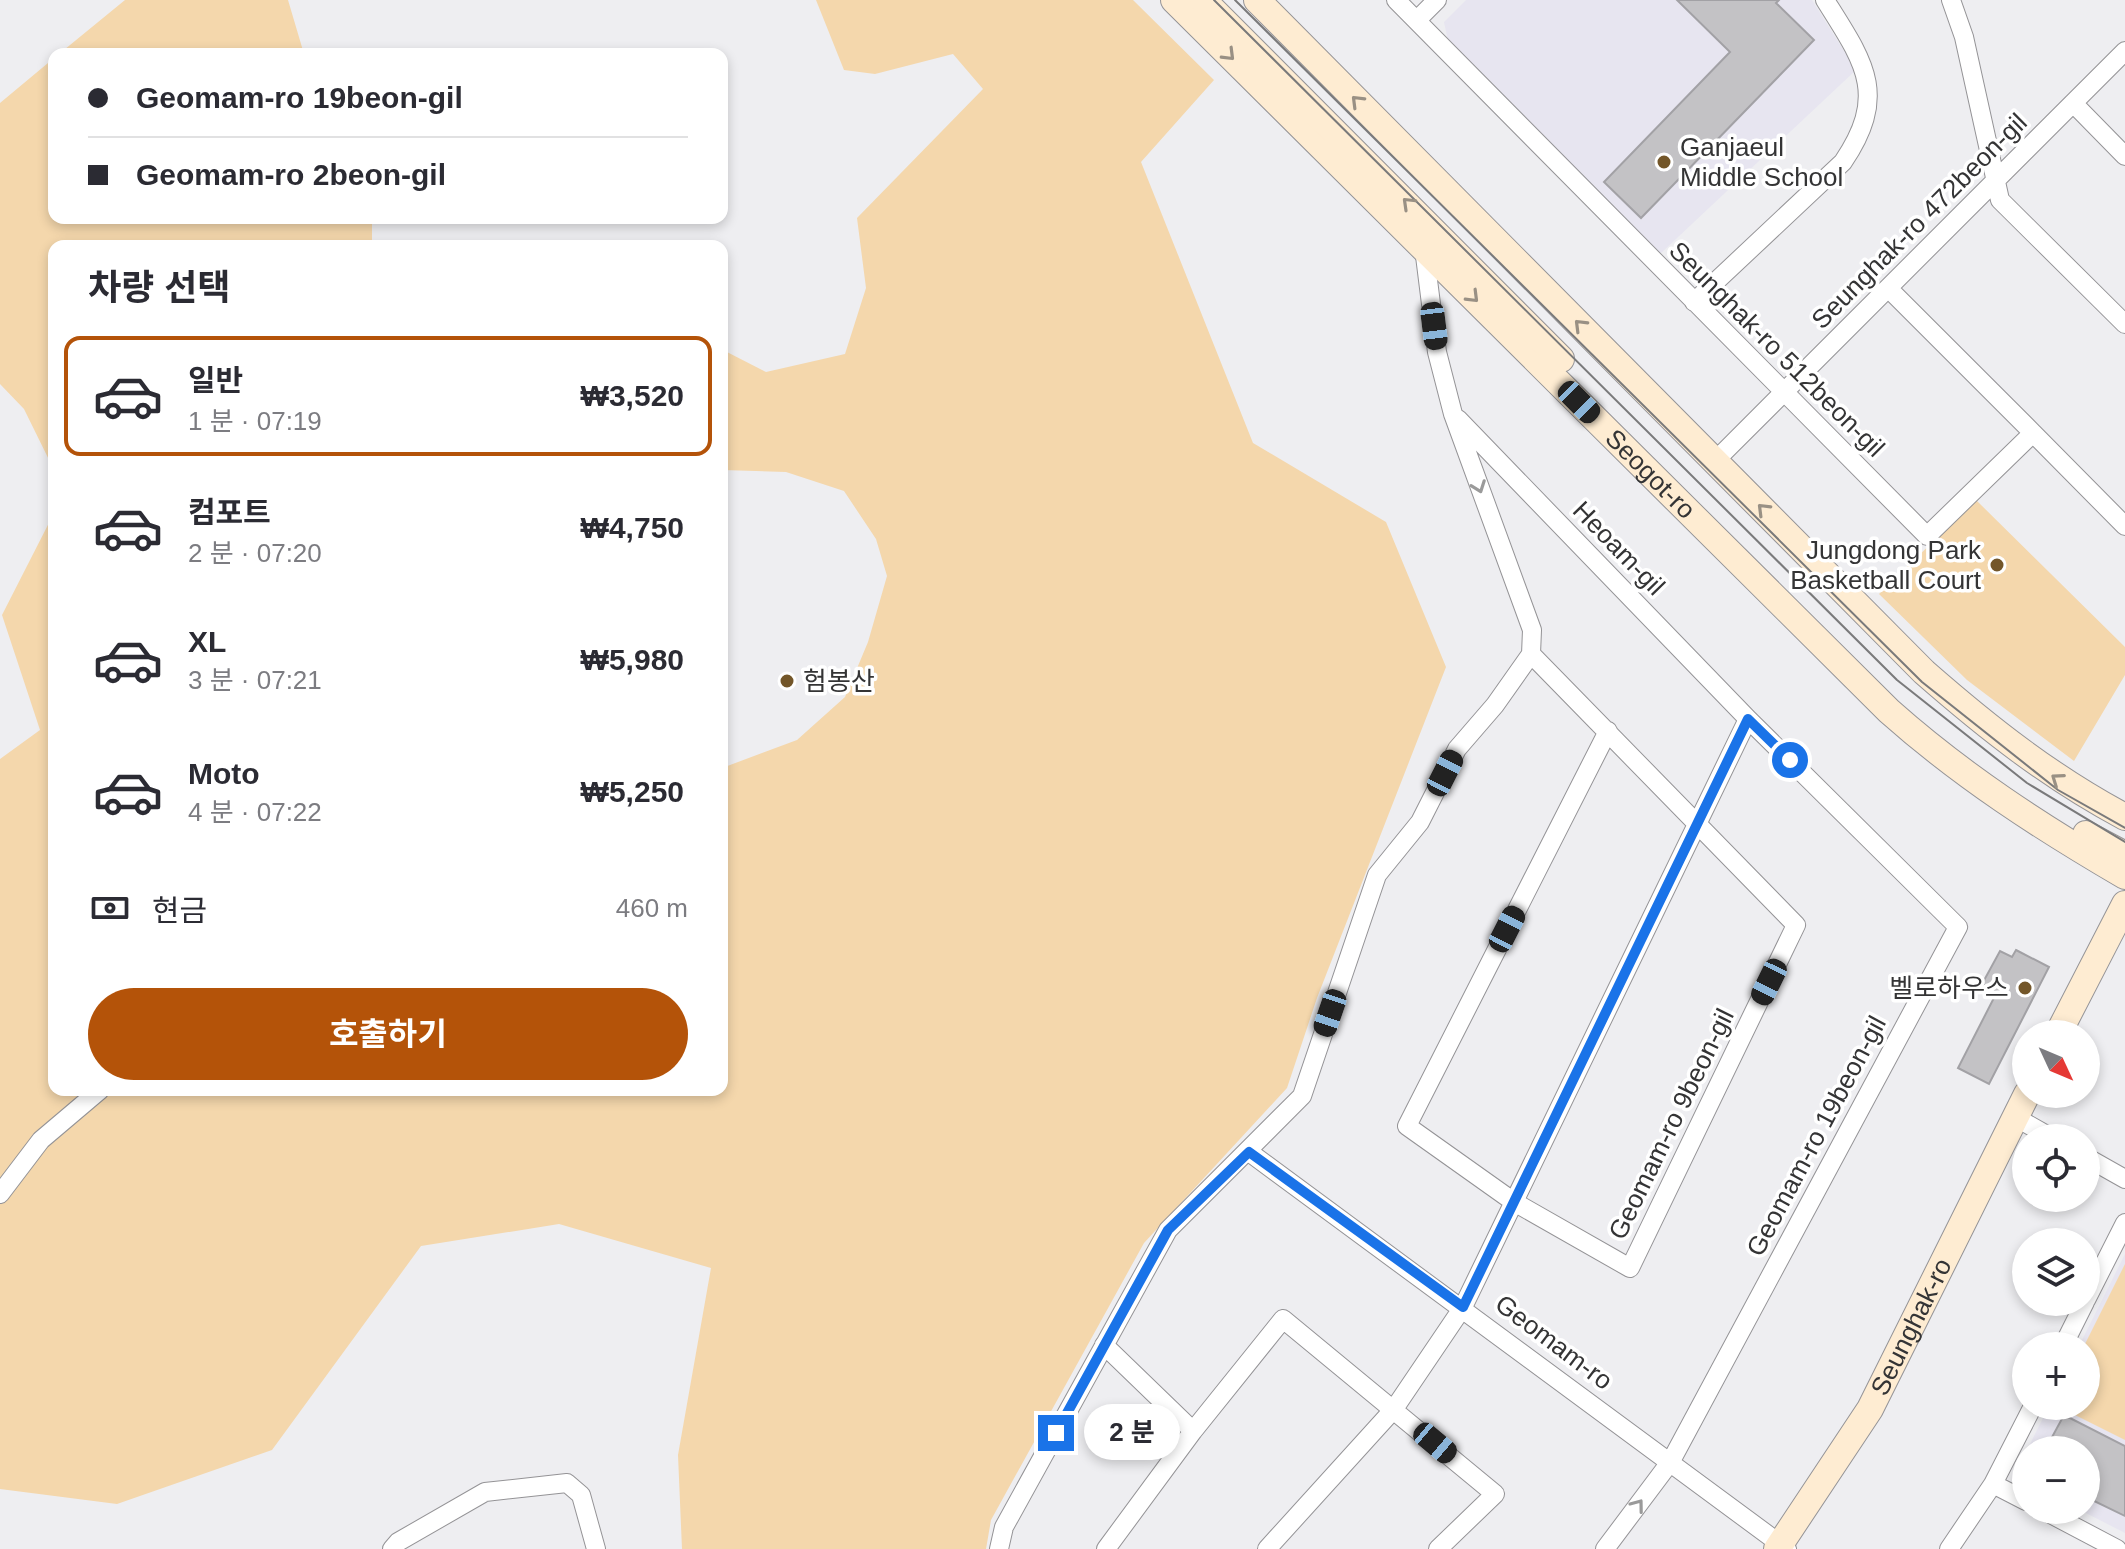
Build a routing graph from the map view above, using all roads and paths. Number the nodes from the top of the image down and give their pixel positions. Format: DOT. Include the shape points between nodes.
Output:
graph roads {
  1 [pos="1174,0"];
  2 [pos="1203,0"];
  3 [pos="1257,0"];
  4 [pos="1396,0"];
  5 [pos="1437,0"];
  6 [pos="1825,0"];
  7 [pos="1951,0"];
  8 [pos="1417,20"];
  9 [pos="2125,51"];
  10 [pos="2073,103"];
  11 [pos="2125,156"];
  12 [pos="1994,183"];
  13 [pos="1424,248"];
  14 [pos="1889,289"];
  15 [pos="1694,302"];
  16 [pos="2125,324"];
  17 [pos="1784,394"];
  18 [pos="1453,414"];
  19 [pos="2033,433"];
  20 [pos="1715,461"];
  21 [pos="2125,526"];
  22 [pos="1531,654"];
  23 [pos="1748,719"];
  24 [pos="1608,731"];
  25 [pos="2125,817"];
  26 [pos="1698,822"];
  27 [pos="2125,855"];
  28 [pos="2125,876"];
  29 [pos="2125,904"];
  30 [pos="2065,1020"];
  31 [pos="93,1096"];
  32 [pos="2020,1108"];
  33 [pos="2023,1108"];
  34 [pos="2038,1124"];
  35 [pos="1249,1152"];
  36 [pos="2100,1165"];
  37 [pos="2125,1179"];
  38 [pos="0,1194"];
  39 [pos="1514,1202"];
  40 [pos="2125,1223"];
  41 [pos="2100,1273"];
  42 [pos="1463,1307"];
  43 [pos="1104,1345"];
  44 [pos="1394,1409"];
  45 [pos="2026,1420"];
  46 [pos="1193,1431"];
  47 [pos="1671,1461"];
  48 [pos="1993,1484"];
  49 [pos="2012,1494"];
  50 [pos="2070,1524"];
  51 [pos="1782,1547"];
  52 [pos="392,1549"];
  53 [pos="596,1549"];
  54 [pos="999,1549"];
  55 [pos="1106,1549"];
  56 [pos="1267,1549"];
  57 [pos="1438,1549"];
  58 [pos="1605,1549"];
  59 [pos="1949,1549"];
  60 [pos="2117,1549"];
  1 -- 13 [label="main road, Seogot-ro, one-way"];
  27 -- 2 [label="main road, Seogot-ro, one-way" via="2022,799 1923,721"];
  20 -- 3 [label="main road, Seogot-ro, one-way"];
  4 -- 8 [label="street, Seunghak-ro 512beon-gil"];
  5 -- 8 [label="street"];
  6 -- 15 [label="street" via="1862,59 1870,84 1869,111 1858,140 1843,162"];
  7 -- 12 [label="street" via="1964,37"];
  8 -- 15 [label="street, Seunghak-ro 512beon-gil"];
  9 -- 10 [label="street, Seunghak-ro 472beon-gil"];
  10 -- 11 [label="street"];
  10 -- 12 [label="street, Seunghak-ro 472beon-gil"];
  12 -- 14 [label="street, Seunghak-ro 472beon-gil"];
  12 -- 16 [label="street" via="2000,200"];
  13 -- 18 [label="street, Heoam-gil" via="1437,352"];
  13 -- 28 [label="main road, Seogot-ro, one-way" via="1942,758 1987,792"];
  14 -- 17 [label="street, Seunghak-ro 472beon-gil"];
  14 -- 19 [label="street"];
  15 -- 17 [label="street, Seunghak-ro 512beon-gil"];
  17 -- 19 [label="street, Seunghak-ro 512beon-gil" via="1927,536"];
  17 -- 20 [label="street, Seunghak-ro 472beon-gil"];
  18 -- 22 [label="street, Heoam-gil, one-way" via="1532,630"];
  18 -- 23 [label="street, Heoam-gil"];
  19 -- 21 [label="street"];
  25 -- 20 [label="main road, Seogot-ro, one-way" via="2070,788 2005,742 1924,672"];
  22 -- 24 [label="street"];
  22 -- 35 [label="street" via="1457,749 1420,822 1377,875 1302,1096"];
  23 -- 26 [label="street"];
  23 -- 47 [label="street, Geomam-ro 19beon-gil" via="1958,927"];
  24 -- 26 [label="street"];
  24 -- 39 [label="street, Geomam-ro 9beon-gil" via="1407,1126"];
  26 -- 39 [label="street"];
  26 -- 39 [label="street, Geomam-ro 9beon-gil" via="1796,925 1630,1268"];
  29 -- 30 [label="main road"];
  31 -- 38 [label="street" via="41,1140"];
  32 -- 51 [label="main road, Seunghak-ro" via="1870,1409"];
  33 -- 34 [label="street"];
  35 -- 42 [label="street, Geomam-ro"];
  35 -- 43 [label="street" via="1168,1230"];
  36 -- 37 [label="street"];
  39 -- 42 [label="street"];
  40 -- 41 [label="street"];
  42 -- 44 [label="street"];
  42 -- 47 [label="street, Geomam-ro"];
  43 -- 46 [label="street"];
  43 -- 54 [label="street" via="1004,1527"];
  44 -- 46 [label="street" via="1283,1319"];
  44 -- 56 [label="street"];
  44 -- 57 [label="street" via="1495,1494"];
  45 -- 48 [label="street"];
  46 -- 55 [label="street"];
  47 -- 51 [label="street, Geomam-ro"];
  58 -- 47 [label="street, one-way"];
  48 -- 49 [label="street"];
  48 -- 59 [label="street"];
  50 -- 60 [label="street"];
  52 -- 53 [label="street" via="485,1492 567,1483 581,1495"];
}
